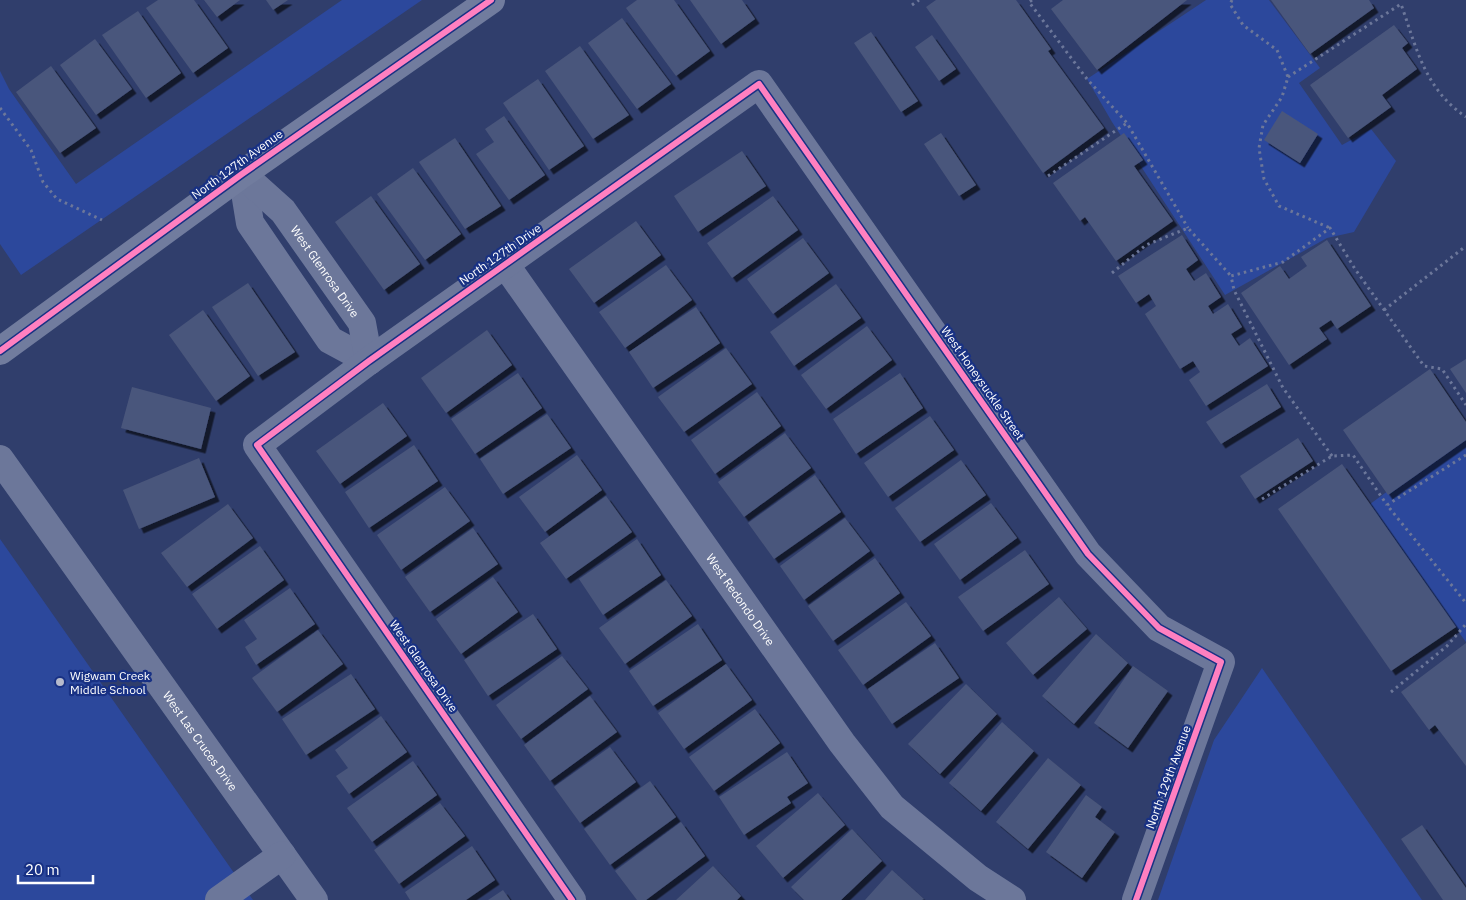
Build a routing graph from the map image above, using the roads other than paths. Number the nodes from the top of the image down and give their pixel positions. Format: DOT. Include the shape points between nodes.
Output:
graph roads {
  1 [pos="491,0"];
  2 [pos="759,84"];
  3 [pos="242,174"];
  4 [pos="505,264"];
  5 [pos="0,351"];
  6 [pos="369,361"];
  7 [pos="257,445"];
  8 [pos="0,460"];
  9 [pos="1221,662"];
  10 [pos="282,855"];
  11 [pos="219,900"];
  12 [pos="314,900"];
  13 [pos="572,900"];
  14 [pos="1012,900"];
  15 [pos="1136,900"];
  1 -- 3 [label="street, North 127th Avenue"];
  2 -- 4 [label="street, North 127th Drive"];
  2 -- 9 [label="street, West Honeysuckle Street" via="1088,554 1159,628"];
  3 -- 5 [label="street, North 127th Avenue"];
  3 -- 6 [label="street, West Glenrosa Drive" via="283,211 362,323"];
  3 -- 6 [label="street" via="250,223 255,231 330,340"];
  4 -- 6 [label="street, North 127th Drive"];
  4 -- 14 [label="street, West Redondo Drive" via="842,743 892,807 978,878"];
  6 -- 7 [label="street, North 127th Drive"];
  7 -- 13 [label="street, West Glenrosa Drive"];
  8 -- 10 [label="street, West Las Cruces Drive"];
  9 -- 15 [label="street, North 129th Avenue"];
  10 -- 11 [label="street"];
  10 -- 12 [label="street, West Las Cruces Drive"];
}
